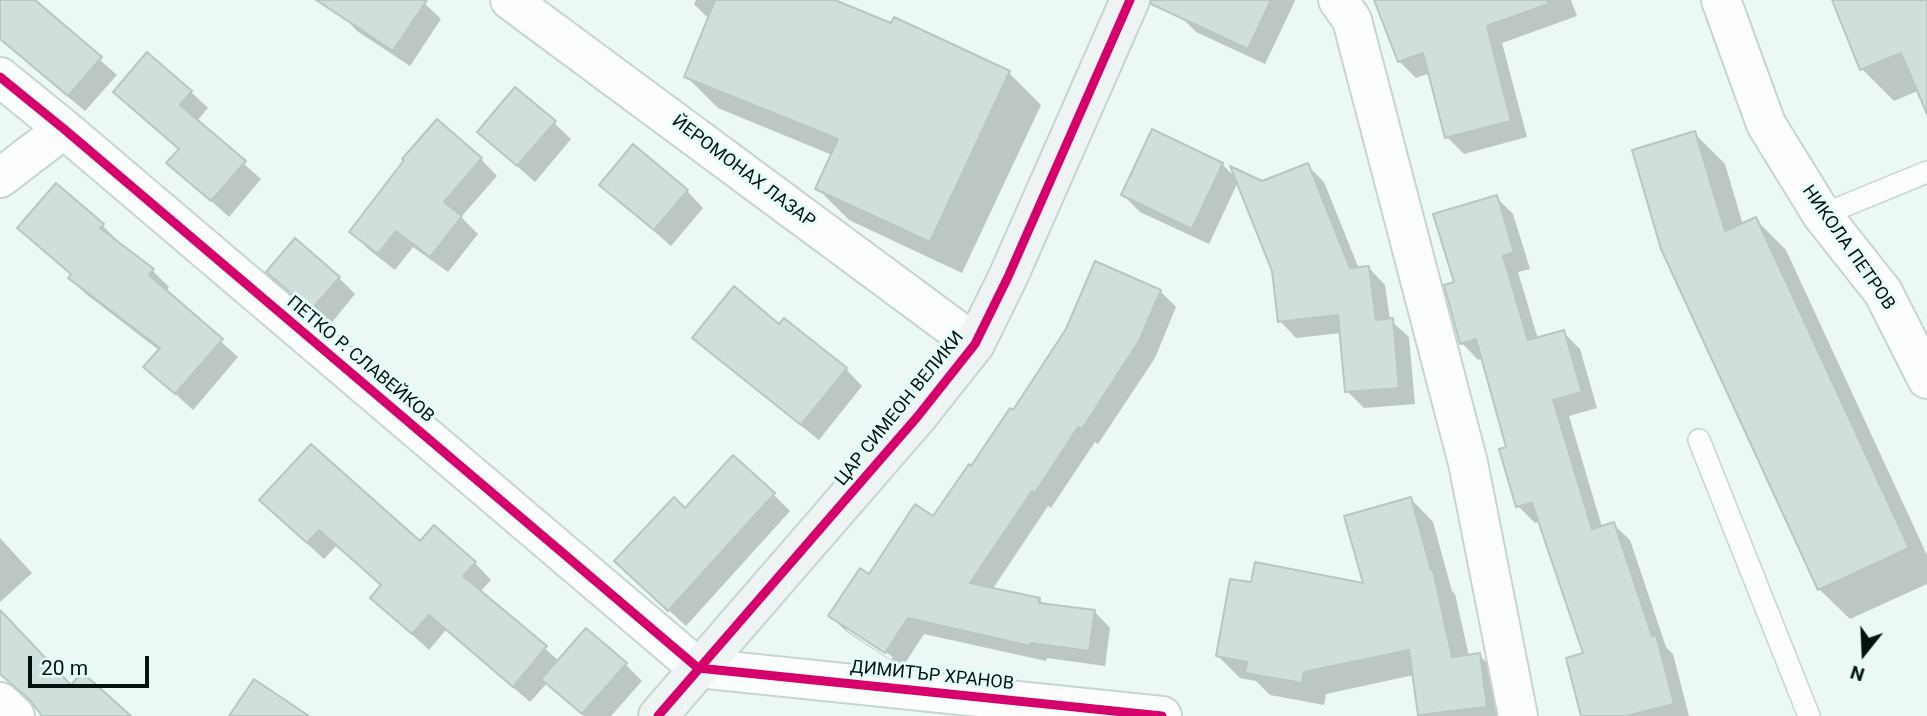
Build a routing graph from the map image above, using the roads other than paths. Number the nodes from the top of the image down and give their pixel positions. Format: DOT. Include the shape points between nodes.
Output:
graph roads {
  1 [pos="510,0"];
  2 [pos="1130,0"];
  3 [pos="1338,0"];
  4 [pos="1721,0"];
  5 [pos="0,77"];
  6 [pos="64,129"];
  7 [pos="1927,172"];
  8 [pos="0,178"];
  9 [pos="1822,215"];
  10 [pos="975,344"];
  11 [pos="1927,379"];
  12 [pos="1699,440"];
  13 [pos="698,668"];
  14 [pos="0,702"];
  15 [pos="1113,714"];
  16 [pos="15,716"];
  17 [pos="658,716"];
  18 [pos="1162,716"];
  19 [pos="1518,716"];
  20 [pos="1808,716"];
  1 -- 10 [label="street, ЙЕРОМОНАХ ЛАЗАР"];
  2 -- 10 [label="main road, ЦАР СИМЕОН ВЕЛИКИ"];
  3 -- 19 [label="street" via="1352,20 1468,463"];
  4 -- 9 [label="street, НИКОЛА ПЕТРОВ" via="1766,124"];
  5 -- 6 [label="street, ПЕТКО Р. СЛАВЕЙКОВ"];
  6 -- 8 [label="street"];
  6 -- 13 [label="street, ПЕТКО Р. СЛАВЕЙКОВ"];
  7 -- 9 [label="lane"];
  9 -- 11 [label="street, НИКОЛА ПЕТРОВ" via="1883,292"];
  10 -- 13 [label="main road, ЦАР СИМЕОН ВЕЛИКИ"];
  12 -- 20 [label="lane"];
  13 -- 15 [label="street, ДИМИТЪР ХРАНОВ"];
  13 -- 17 [label="main road, ЦАР СИМЕОН ВЕЛИКИ"];
  14 -- 16 [label="street"];
  15 -- 18 [label="street, ДИМИТЪР ХРАНОВ"];
}
